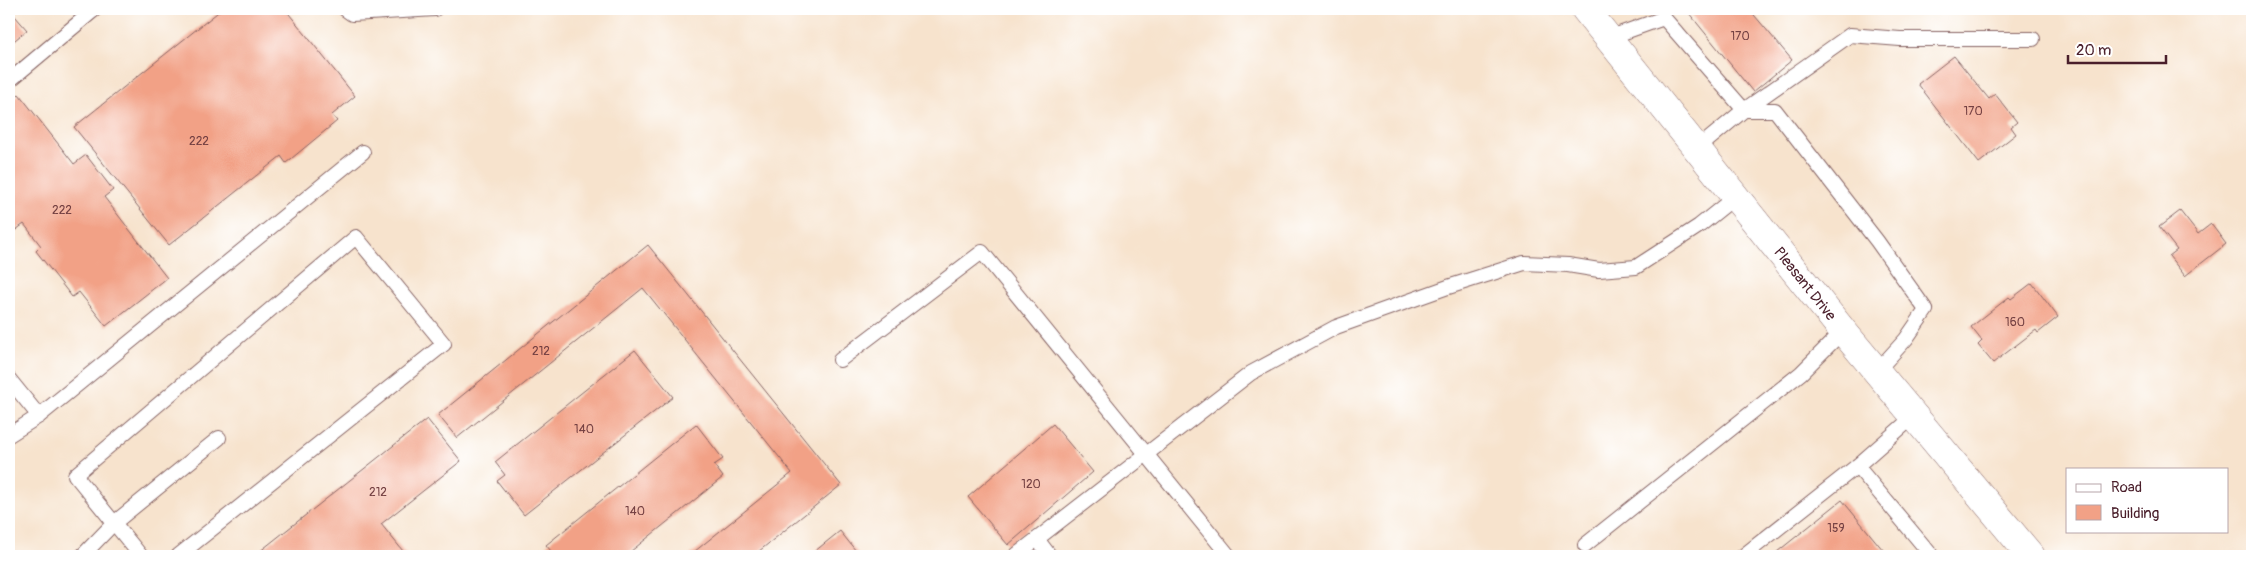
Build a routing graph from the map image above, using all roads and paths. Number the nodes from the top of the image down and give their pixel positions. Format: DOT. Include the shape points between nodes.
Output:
graph roads {
  1 [pos="95,9"];
  2 [pos="345,9"];
  3 [pos="435,9"];
  4 [pos="1585,9"];
  5 [pos="78,14"];
  6 [pos="1608,38"];
  7 [pos="2033,39"];
  8 [pos="9,81"];
  9 [pos="1744,110"];
  10 [pos="1697,150"];
  11 [pos="363,152"];
  12 [pos="1735,197"];
  13 [pos="1843,330"];
  14 [pos="840,360"];
  15 [pos="1877,371"];
  16 [pos="9,379"];
  17 [pos="39,416"];
  18 [pos="1914,416"];
  19 [pos="9,435"];
  20 [pos="219,438"];
  21 [pos="1147,454"];
  22 [pos="1857,466"];
  23 [pos="114,523"];
  24 [pos="1037,539"];
  25 [pos="1585,545"];
  26 [pos="82,556"];
  27 [pos="141,556"];
  28 [pos="178,556"];
  29 [pos="1015,556"];
  30 [pos="1050,556"];
  31 [pos="1230,556"];
  32 [pos="1743,556"];
  33 [pos="1932,556"];
  34 [pos="2031,556"];
  1 -- 5 [label="lane"];
  2 -- 3 [label="lane" via="352,14"];
  4 -- 6 [label="street, Pleasant Drive"];
  5 -- 8 [label="lane"];
  6 -- 9 [label="lane" via="1664,18"];
  6 -- 10 [label="street, Pleasant Drive"];
  7 -- 9 [label="lane" via="1900,40 1850,35"];
  9 -- 10 [label="lane"];
  9 -- 15 [label="lane" via="1775,110 1926,310 1906,339"];
  10 -- 12 [label="street, Pleasant Drive"];
  11 -- 17 [label="lane"];
  12 -- 13 [label="street, Pleasant Drive"];
  12 -- 21 [label="lane" via="1699,226 1636,267 1599,270 1524,263 1336,327 1251,373"];
  13 -- 15 [label="street, Pleasant Drive"];
  13 -- 25 [label="lane" via="1801,373"];
  14 -- 21 [label="lane" via="982,252"];
  15 -- 18 [label="street, Pleasant Drive"];
  16 -- 17 [label="lane"];
  17 -- 19 [label="lane"];
  18 -- 22 [label="lane"];
  18 -- 34 [label="street, Pleasant Drive"];
  20 -- 23 [label="lane"];
  21 -- 24 [label="lane"];
  21 -- 31 [label="lane"];
  22 -- 32 [label="lane"];
  22 -- 33 [label="lane"];
  23 -- 26 [label="lane"];
  23 -- 27 [label="lane"];
  23 -- 28 [label="lane" via="75,475 356,237 444,344"];
  24 -- 29 [label="lane"];
  24 -- 30 [label="lane"];
}
